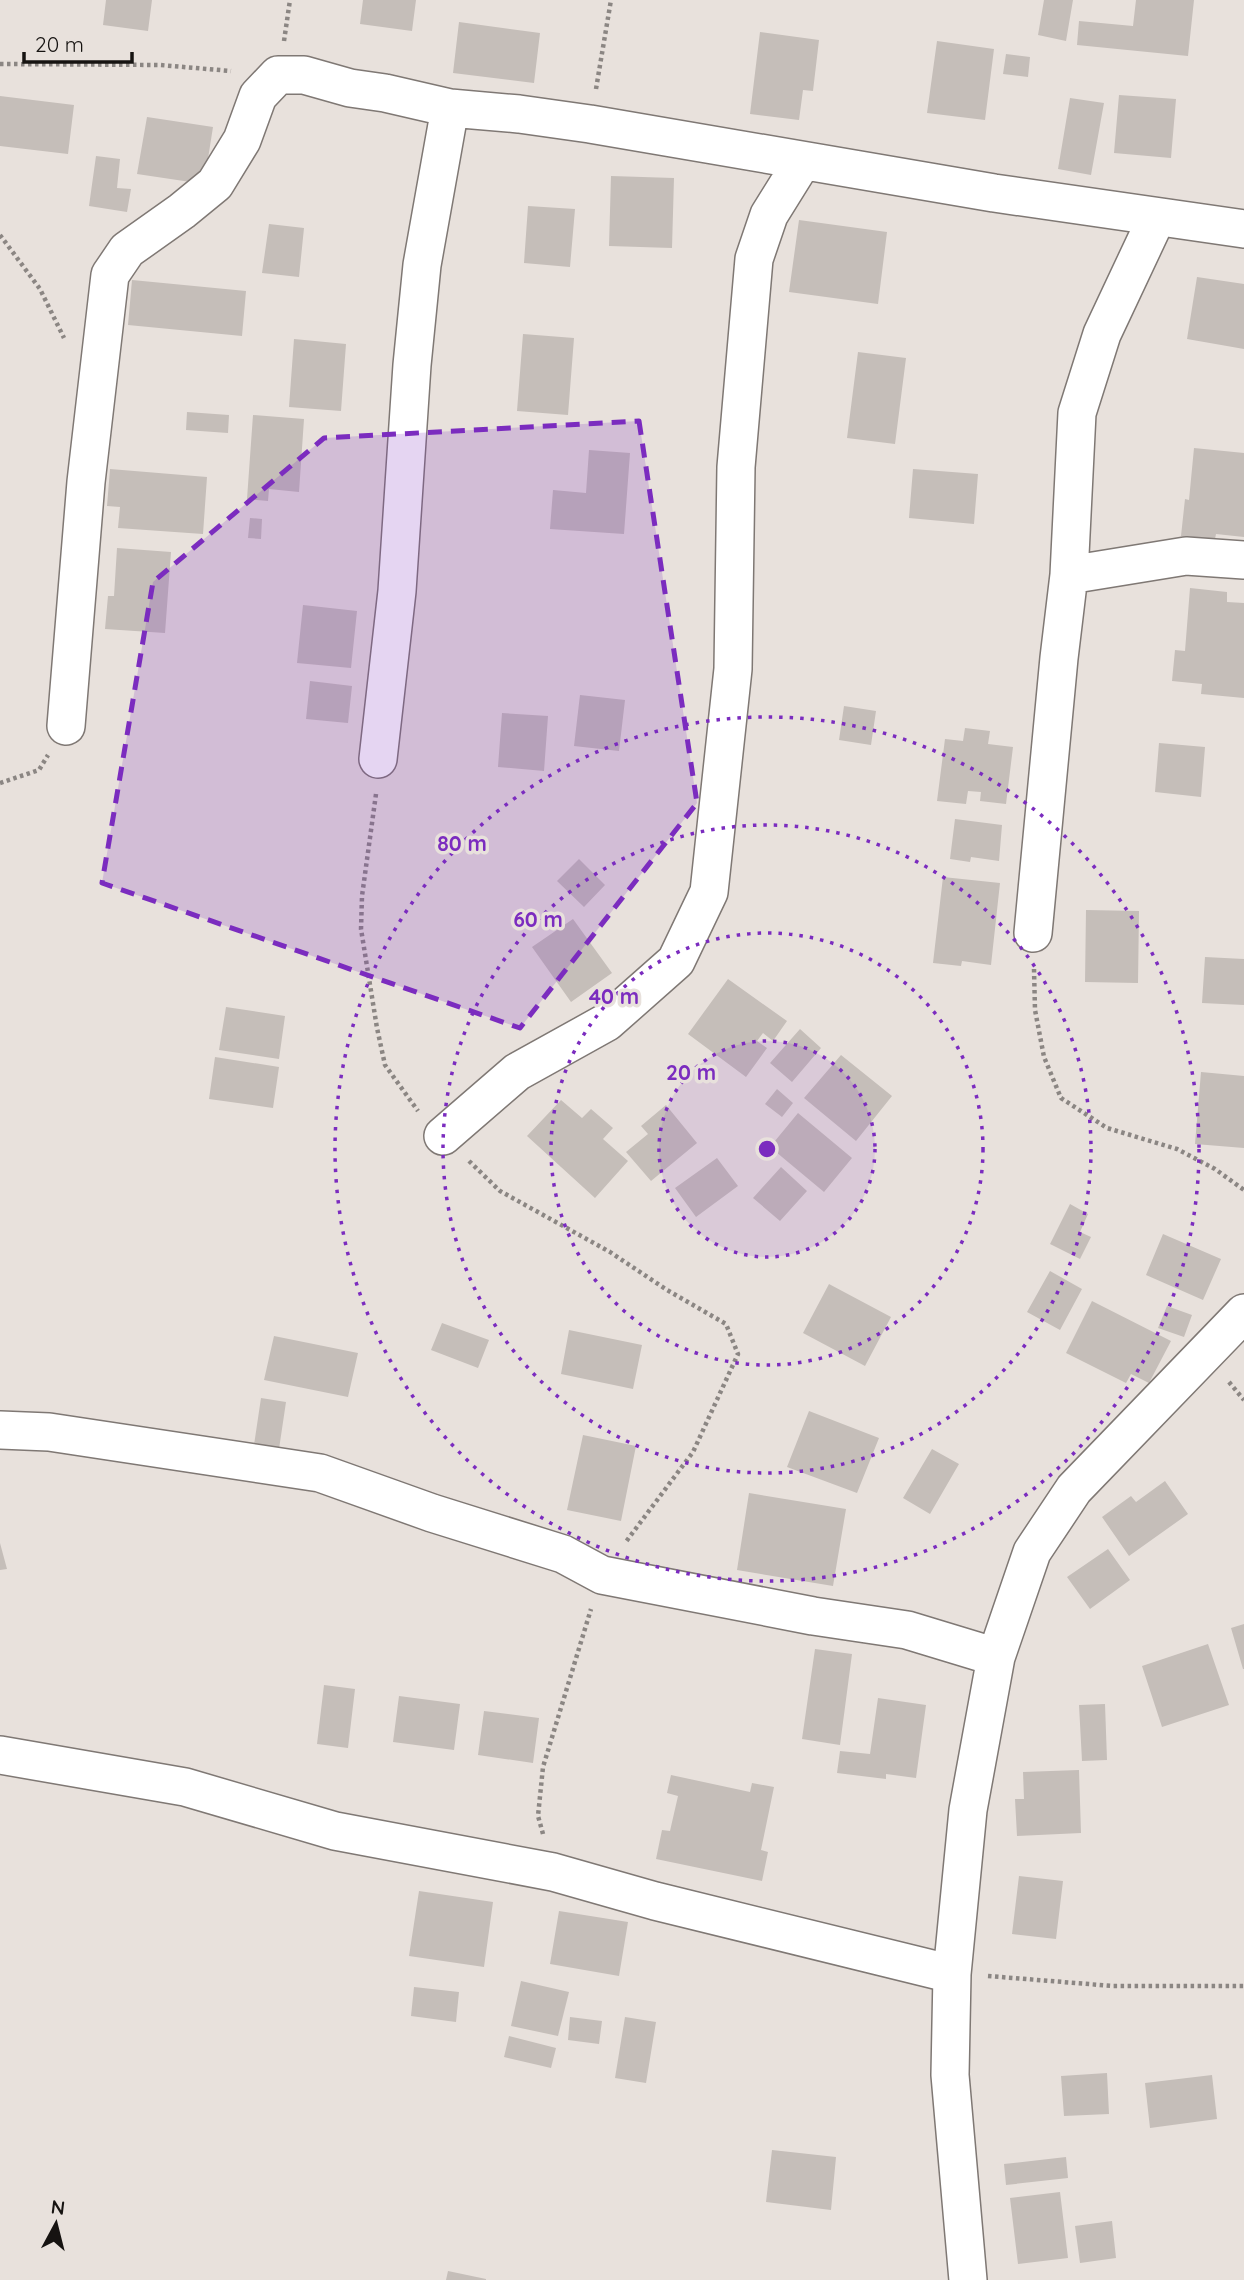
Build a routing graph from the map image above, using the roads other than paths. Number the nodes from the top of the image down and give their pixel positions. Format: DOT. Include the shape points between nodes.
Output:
graph roads {
  1 [pos="450,108"];
  2 [pos="802,162"];
  3 [pos="1157,216"];
  4 [pos="1244,229"];
  5 [pos="1244,560"];
  6 [pos="1069,575"];
  7 [pos="66,726"];
  8 [pos="378,759"];
  9 [pos="1033,933"];
  10 [pos="443,1136"];
  11 [pos="1244,1313"];
  12 [pos="0,1430"];
  13 [pos="996,1657"];
  14 [pos="0,1755"];
  15 [pos="952,1974"];
  16 [pos="968,2280"];
  1 -- 2 [label="street" via="590,124"];
  1 -- 7 [label="street" via="304,75 278,75 258,96 242,140 215,184 127,250 110,275"];
  1 -- 8 [label="street" via="421,278 397,591"];
  2 -- 3 [label="street"];
  2 -- 10 [label="street" via="769,215 754,258 736,467 733,669 709,892 676,961 607,1022 517,1072"];
  3 -- 4 [label="street"];
  3 -- 6 [label="street" via="1102,334 1077,412"];
  5 -- 6 [label="street" via="1186,556"];
  6 -- 9 [label="street"];
  11 -- 13 [label="street" via="1074,1489 1032,1552"];
  12 -- 13 [label="street" via="49,1432 320,1473 563,1553 602,1574 906,1630"];
  13 -- 15 [label="street" via="968,1810"];
  14 -- 15 [label="street" via="185,1787 335,1831 553,1872"];
  15 -- 16 [label="street" via="950,2075"];
}
